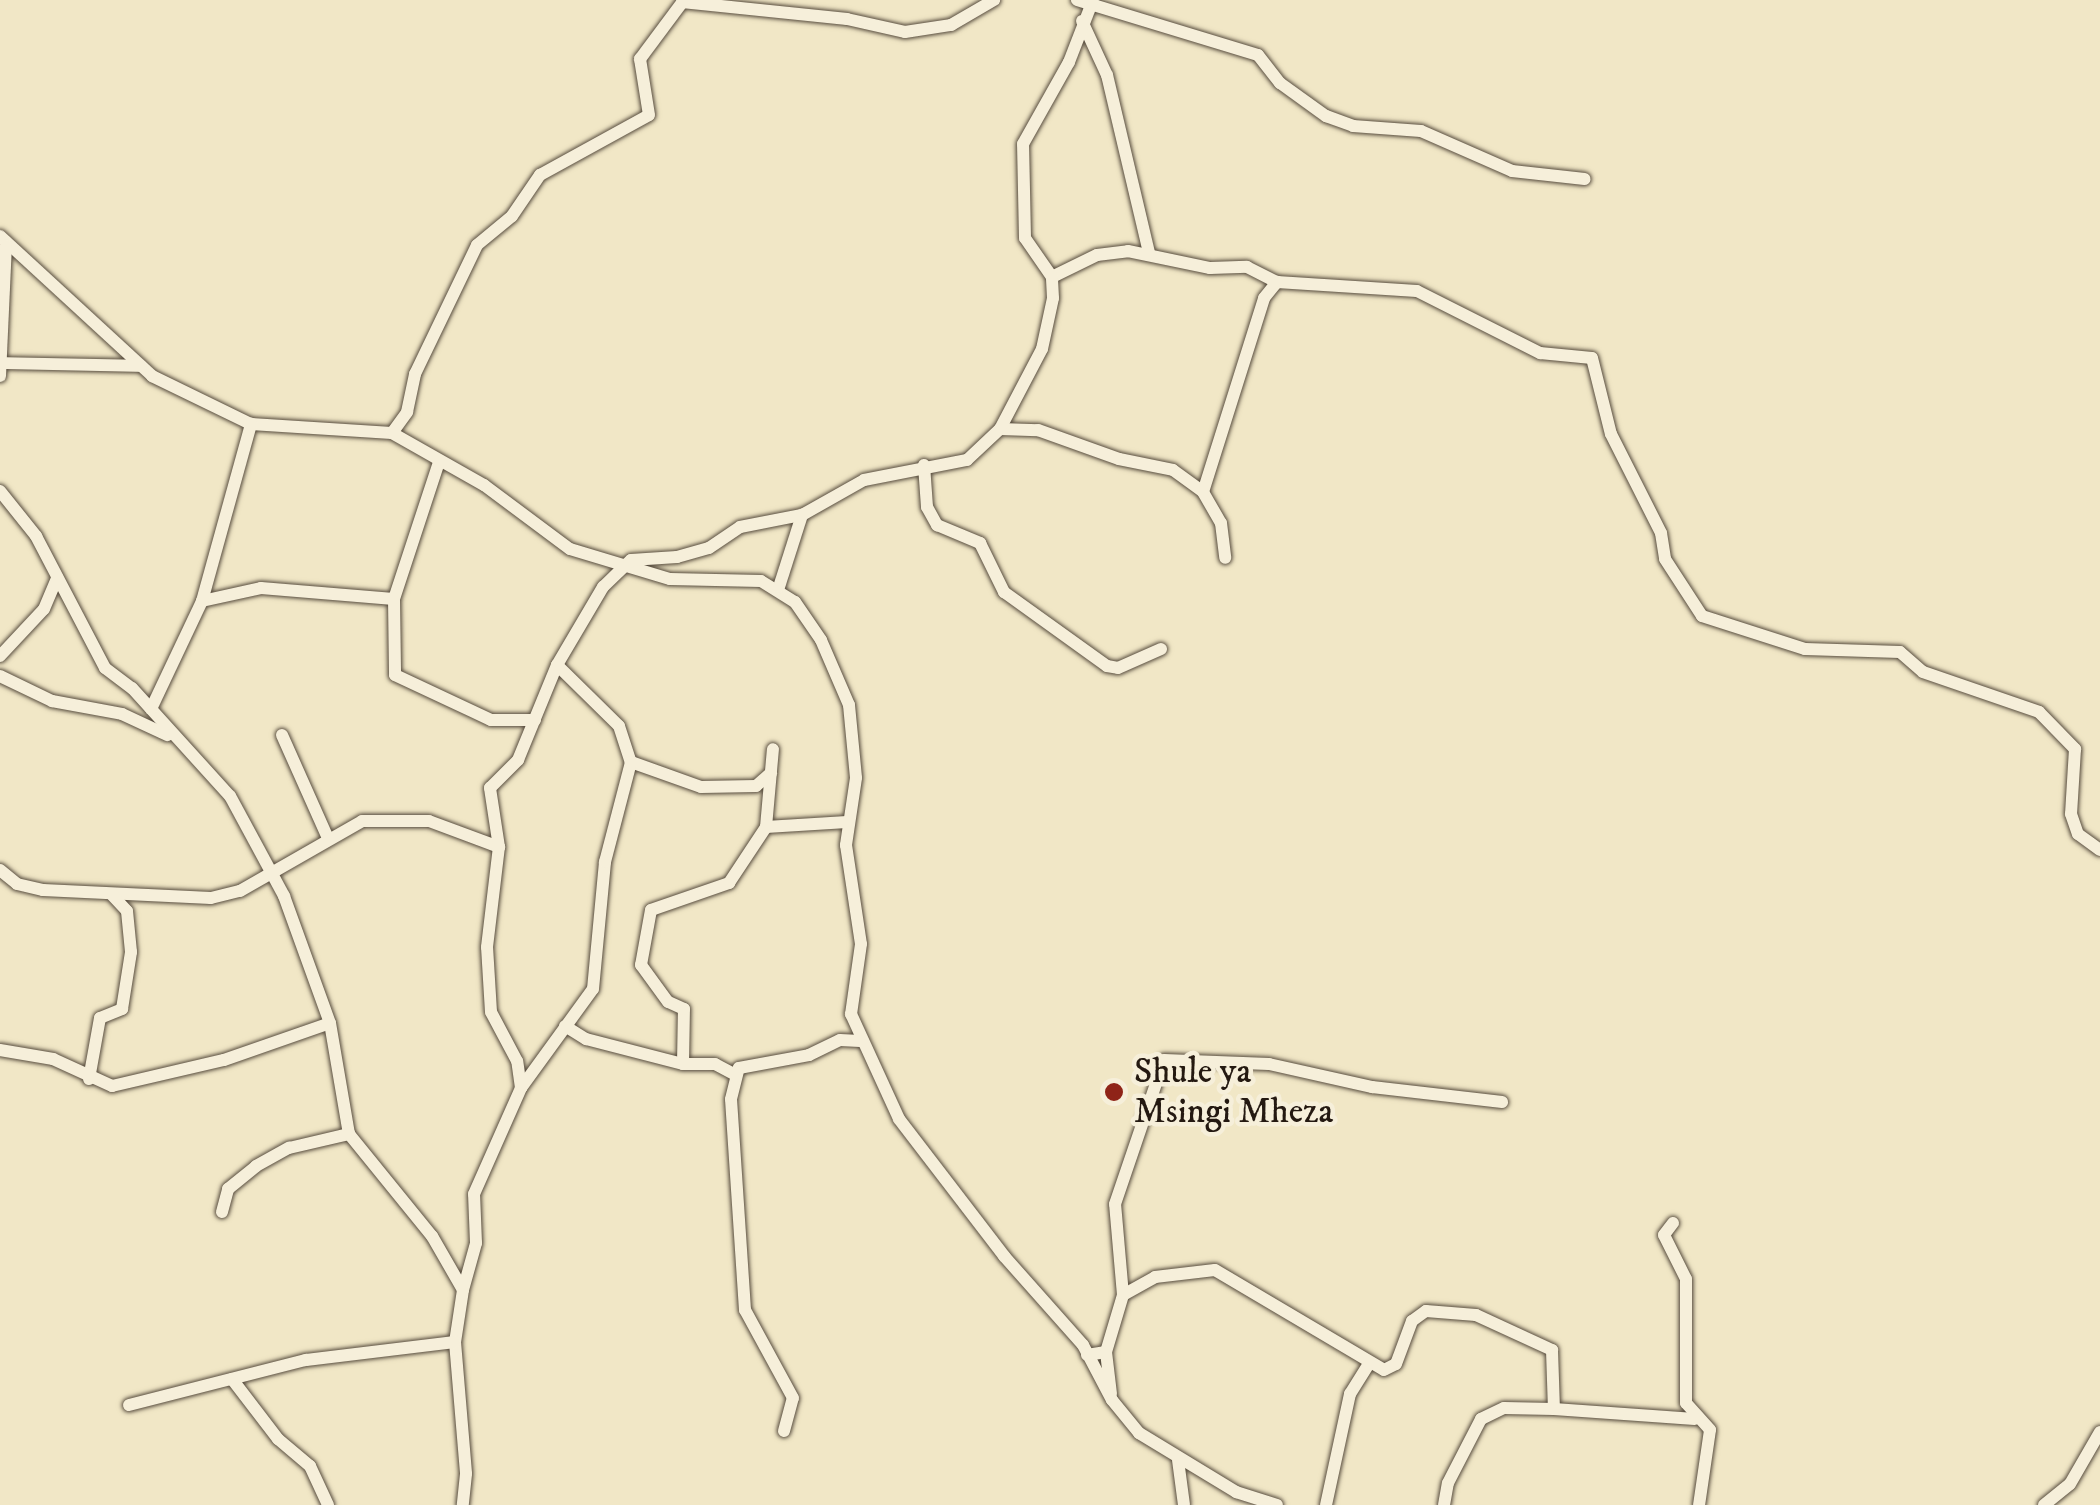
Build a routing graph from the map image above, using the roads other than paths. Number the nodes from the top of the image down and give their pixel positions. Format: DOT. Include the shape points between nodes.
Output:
graph roads {
  1 [pos="994,0"];
  2 [pos="1077,0"];
  3 [pos="683,1"];
  4 [pos="1092,2"];
  5 [pos="1082,21"];
  6 [pos="1585,179"];
  7 [pos="3,240"];
  8 [pos="1149,254"];
  9 [pos="1052,277"];
  10 [pos="1277,282"];
  11 [pos="141,366"];
  12 [pos="1,367"];
  13 [pos="251,424"];
  14 [pos="1000,429"];
  15 [pos="392,433"];
  16 [pos="439,462"];
  17 [pos="924,465"];
  18 [pos="0,491"];
  19 [pos="1203,492"];
  20 [pos="802,515"];
  21 [pos="1225,558"];
  22 [pos="623,566"];
  23 [pos="57,578"];
  24 [pos="780,587"];
  25 [pos="394,599"];
  26 [pos="202,601"];
  27 [pos="1161,649"];
  28 [pos="0,656"];
  29 [pos="558,666"];
  30 [pos="0,676"];
  31 [pos="151,709"];
  32 [pos="535,720"];
  33 [pos="282,735"];
  34 [pos="174,738"];
  35 [pos="773,749"];
  36 [pos="631,762"];
  37 [pos="771,773"];
  38 [pos="847,822"];
  39 [pos="766,827"];
  40 [pos="327,836"];
  41 [pos="499,847"];
  42 [pos="2100,850"];
  43 [pos="0,870"];
  44 [pos="272,874"];
  45 [pos="18,884"];
  46 [pos="0,892"];
  47 [pos="109,894"];
  48 [pos="330,1024"];
  49 [pos="565,1026"];
  50 [pos="860,1040"];
  51 [pos="0,1050"];
  52 [pos="517,1061"];
  53 [pos="683,1064"];
  54 [pos="533,1071"];
  55 [pos="736,1075"];
  56 [pos="89,1079"];
  57 [pos="521,1088"];
  58 [pos="1502,1102"];
  59 [pos="349,1134"];
  60 [pos="222,1212"];
  61 [pos="1673,1223"];
  62 [pos="463,1290"];
  63 [pos="1123,1296"];
  64 [pos="456,1342"];
  65 [pos="1106,1352"];
  66 [pos="1087,1355"];
  67 [pos="1369,1363"];
  68 [pos="232,1379"];
  69 [pos="1112,1400"];
  70 [pos="129,1405"];
  71 [pos="1554,1410"];
  72 [pos="1695,1418"];
  73 [pos="784,1431"];
  74 [pos="2100,1432"];
  75 [pos="1178,1460"];
  76 [pos="2100,1466"];
  77 [pos="2082,1468"];
  78 [pos="328,1505"];
  79 [pos="462,1505"];
  80 [pos="1184,1505"];
  81 [pos="1277,1505"];
  82 [pos="1326,1505"];
  83 [pos="1444,1505"];
  84 [pos="1699,1505"];
  85 [pos="2044,1505"];
  1 -- 3 [label="street" via="951,26 905,32 813,14"];
  2 -- 4 [label="street"];
  3 -- 15 [label="street" via="640,58 648,115 540,176 512,216 478,245"];
  4 -- 5 [label="street"];
  4 -- 6 [label="street" via="1258,55 1280,83 1326,116 1353,126 1421,131 1512,172"];
  5 -- 8 [label="street" via="1106,75"];
  5 -- 9 [label="street" via="1020,158 1026,238"];
  7 -- 11 [label="street"];
  7 -- 12 [label="street"];
  8 -- 9 [label="street" via="1097,254"];
  8 -- 10 [label="street" via="1210,268 1247,268"];
  9 -- 14 [label="street" via="1042,350"];
  10 -- 19 [label="street" via="1264,298"];
  10 -- 42 [label="street" via="1417,290 1540,353 1592,358 1611,434 1662,533 1665,559 1702,616 1804,648 1900,652 1924,672 2038,712 2075,748 2071,814 2078,834"];
  11 -- 12 [label="street"];
  11 -- 13 [label="street"];
  13 -- 15 [label="street"];
  13 -- 26 [label="street"];
  14 -- 17 [label="street" via="967,460"];
  14 -- 19 [label="street" via="1038,430 1103,455 1174,470"];
  15 -- 16 [label="street"];
  16 -- 22 [label="street" via="570,549"];
  16 -- 25 [label="street"];
  17 -- 20 [label="street" via="864,480"];
  17 -- 27 [label="street" via="927,507 937,525 980,544 1004,592 1107,666 1118,668"];
  18 -- 23 [label="street" via="36,536"];
  19 -- 21 [label="street" via="1221,524"];
  20 -- 22 [label="street" via="740,526 709,548 677,557 641,555"];
  20 -- 24 [label="street"];
  22 -- 24 [label="street" via="670,579 746,578"];
  22 -- 29 [label="street"];
  23 -- 28 [label="street" via="44,609"];
  23 -- 31 [label="street" via="105,668"];
  24 -- 38 [label="street" via="821,640 848,706 856,778"];
  25 -- 26 [label="street" via="262,588"];
  25 -- 32 [label="street" via="394,675 491,720"];
  26 -- 31 [label="street"];
  29 -- 32 [label="street"];
  29 -- 36 [label="street" via="619,726"];
  30 -- 34 [label="street" via="52,701 122,714"];
  31 -- 34 [label="street"];
  32 -- 41 [label="street" via="518,760 488,794"];
  33 -- 40 [label="street"];
  34 -- 44 [label="street" via="230,796"];
  35 -- 37 [label="street"];
  36 -- 37 [label="street" via="701,788 756,786"];
  36 -- 49 [label="street" via="605,862 593,989"];
  37 -- 39 [label="street"];
  38 -- 39 [label="street"];
  38 -- 50 [label="street" via="861,944 852,1014"];
  39 -- 53 [label="street" via="729,882 654,908 647,920 641,966 668,1002 684,1010"];
  40 -- 41 [label="street" via="362,821 429,822"];
  40 -- 44 [label="street"];
  41 -- 52 [label="street" via="487,948 491,1012"];
  43 -- 45 [label="street"];
  44 -- 47 [label="street" via="211,898"];
  44 -- 48 [label="street"];
  45 -- 46 [label="street"];
  45 -- 47 [label="street"];
  47 -- 56 [label="street" via="126,911 131,952 122,1009 100,1018"];
  48 -- 56 [label="street" via="140,1082 104,1085"];
  48 -- 59 [label="street"];
  49 -- 53 [label="street" via="586,1039"];
  49 -- 54 [label="street"];
  50 -- 55 [label="street" via="746,1065"];
  50 -- 66 [label="street" via="899,1120"];
  51 -- 56 [label="street" via="53,1059"];
  52 -- 54 [label="street"];
  52 -- 57 [label="street"];
  53 -- 55 [label="street" via="714,1064"];
  54 -- 57 [label="street"];
  55 -- 73 [label="street" via="730,1131 740,1178 745,1310 794,1398"];
  57 -- 62 [label="street" via="474,1194 476,1242"];
  58 -- 63 [label="street" via="1372,1087 1269,1064 1164,1060 1114,1204"];
  59 -- 60 [label="street" via="289,1148 256,1166 228,1189"];
  59 -- 62 [label="street" via="432,1236"];
  61 -- 72 [label="street" via="1664,1234 1686,1279 1686,1404"];
  62 -- 64 [label="street"];
  63 -- 65 [label="street"];
  63 -- 67 [label="street" via="1155,1278 1215,1270"];
  64 -- 68 [label="street" via="306,1360"];
  64 -- 79 [label="street" via="466,1474"];
  65 -- 66 [label="street"];
  65 -- 69 [label="street"];
  66 -- 69 [label="street"];
  67 -- 71 [label="street" via="1391,1370 1412,1321 1426,1311 1476,1315 1552,1350"];
  67 -- 82 [label="street" via="1350,1394"];
  68 -- 70 [label="street"];
  68 -- 78 [label="street" via="278,1438 310,1466"];
  69 -- 75 [label="street" via="1139,1432"];
  71 -- 72 [label="street"];
  71 -- 83 [label="street" via="1504,1408 1481,1419"];
  72 -- 84 [label="street" via="1710,1430"];
  74 -- 77 [label="street"];
  75 -- 80 [label="street"];
  75 -- 81 [label="street" via="1236,1492"];
  76 -- 77 [label="street"];
  77 -- 85 [label="street"];
}
